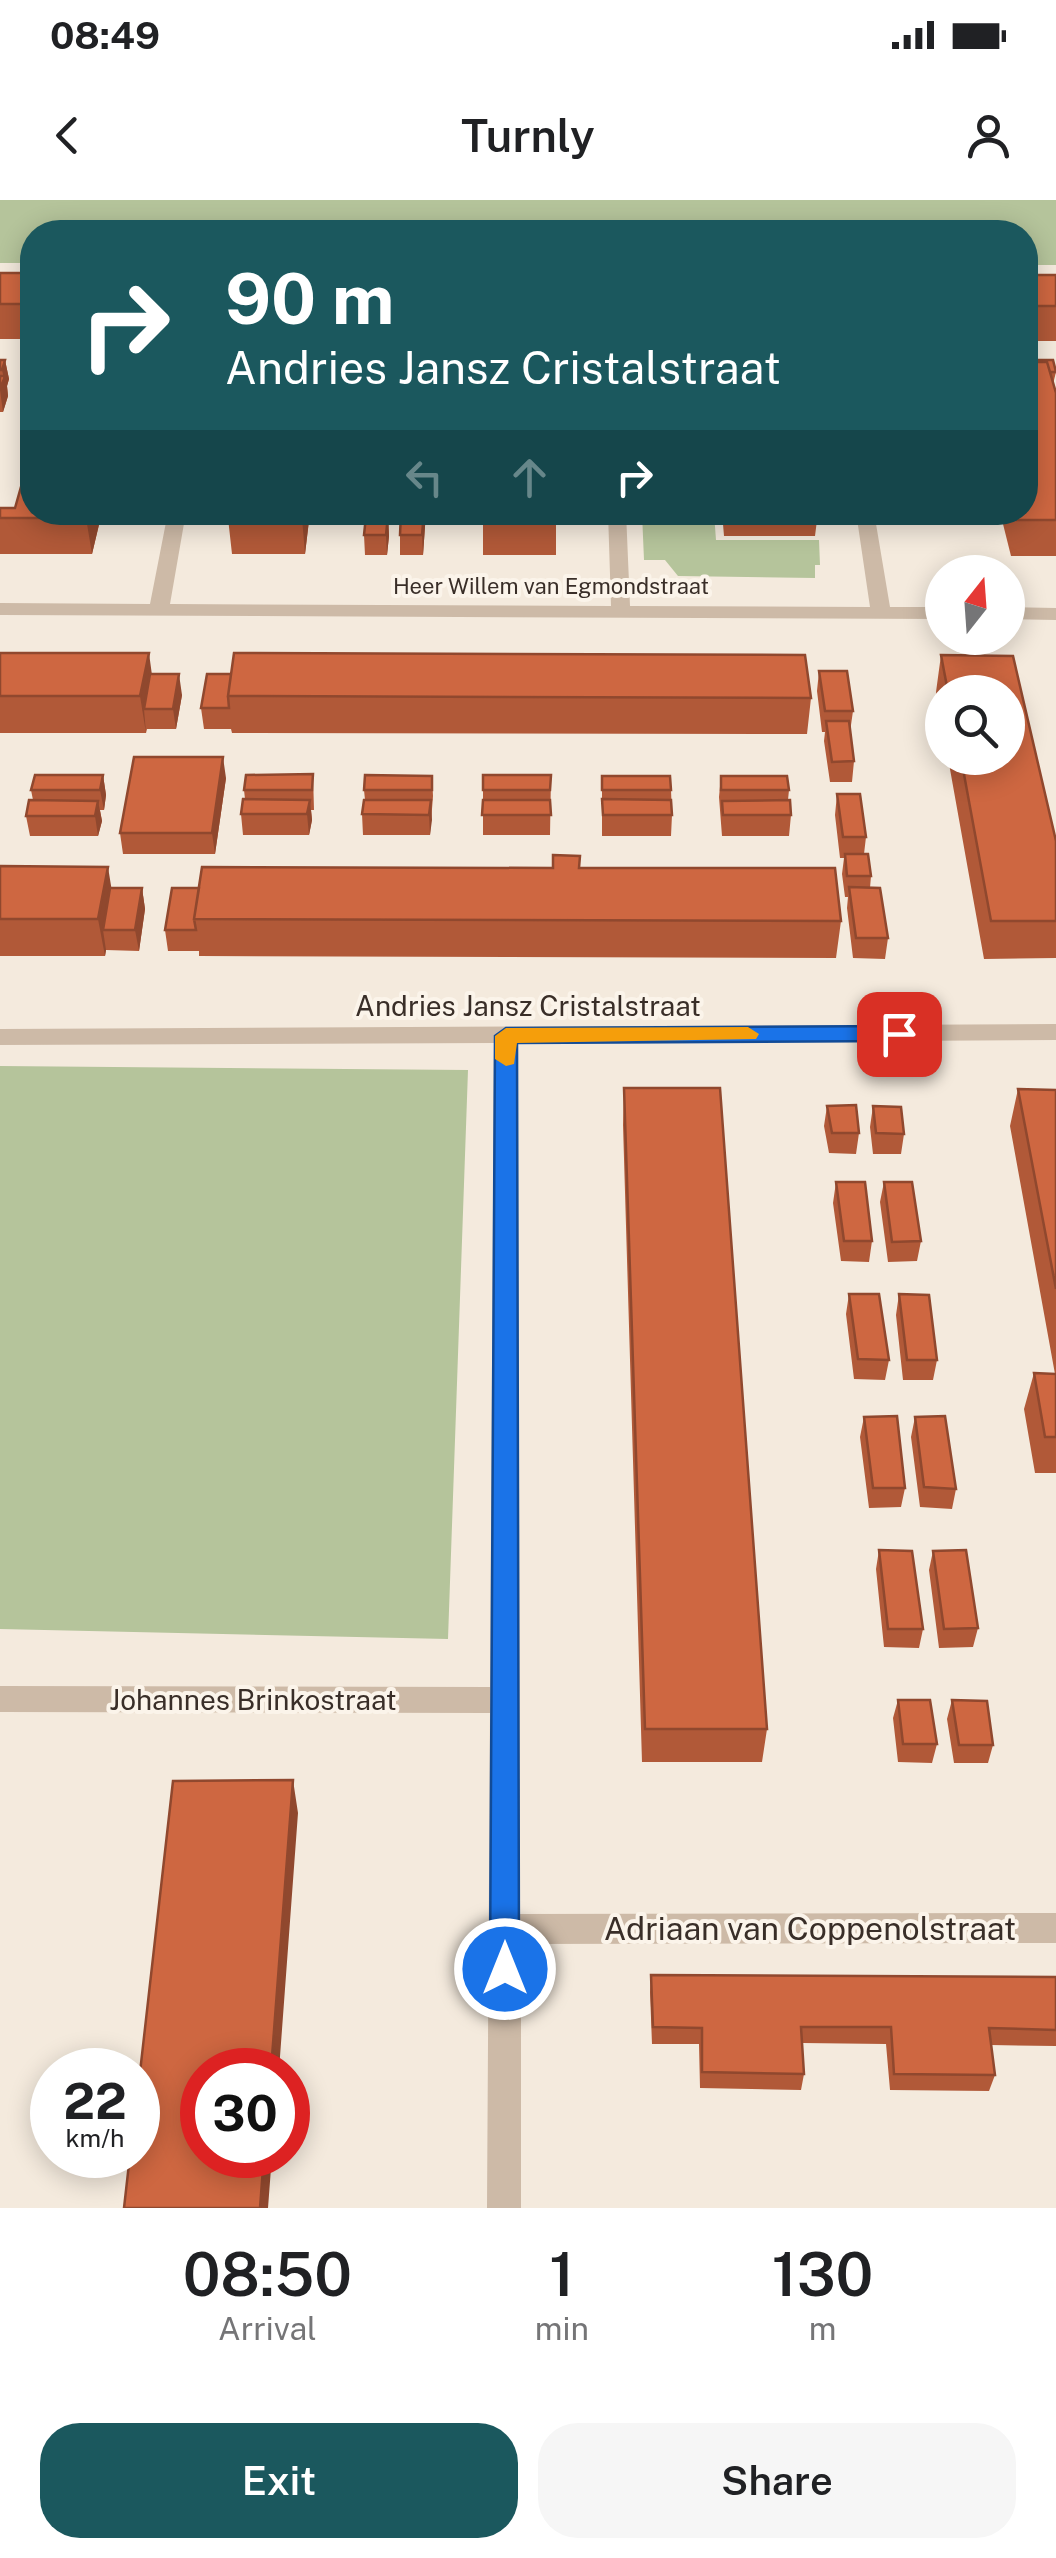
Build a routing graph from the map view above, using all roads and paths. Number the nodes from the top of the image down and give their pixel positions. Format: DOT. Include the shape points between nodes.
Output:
graph roads {
  1 [pos="174,525"];
  2 [pos="617,525"];
  3 [pos="867,525"];
  4 [pos="0,609"];
  5 [pos="159,609"];
  6 [pos="620,612"];
  7 [pos="882,613"];
  8 [pos="925,613"];
  9 [pos="1025,613"];
  10 [pos="1056,614"];
  11 [pos="1056,1032"];
  12 [pos="506,1036"];
  13 [pos="0,1037"];
  14 [pos="0,1698"];
  15 [pos="506,1700"];
  16 [pos="1056,1928"];
  17 [pos="505,1929"];
  18 [pos="504,2208"];
  1 -- 5 [label="street"];
  2 -- 6 [label="street"];
  3 -- 7 [label="street"];
  4 -- 5 [label="street, Heer Willem van Egmondstraat"];
  5 -- 6 [label="street, Heer Willem van Egmondstraat"];
  6 -- 7 [label="street, Heer Willem van Egmondstraat"];
  7 -- 8 [label="street, Heer Willem van Egmondstraat"];
  9 -- 10 [label="street"];
  11 -- 12 [label="street, Andries Jansz Cristalstraat"];
  12 -- 13 [label="street, Andries Jansz Cristalstraat"];
  12 -- 15 [label="street"];
  14 -- 15 [label="street, Johannes Brinkostraat"];
  15 -- 17 [label="street"];
  16 -- 17 [label="street, Adriaan van Coppenolstraat"];
  17 -- 18 [label="street"];
}
